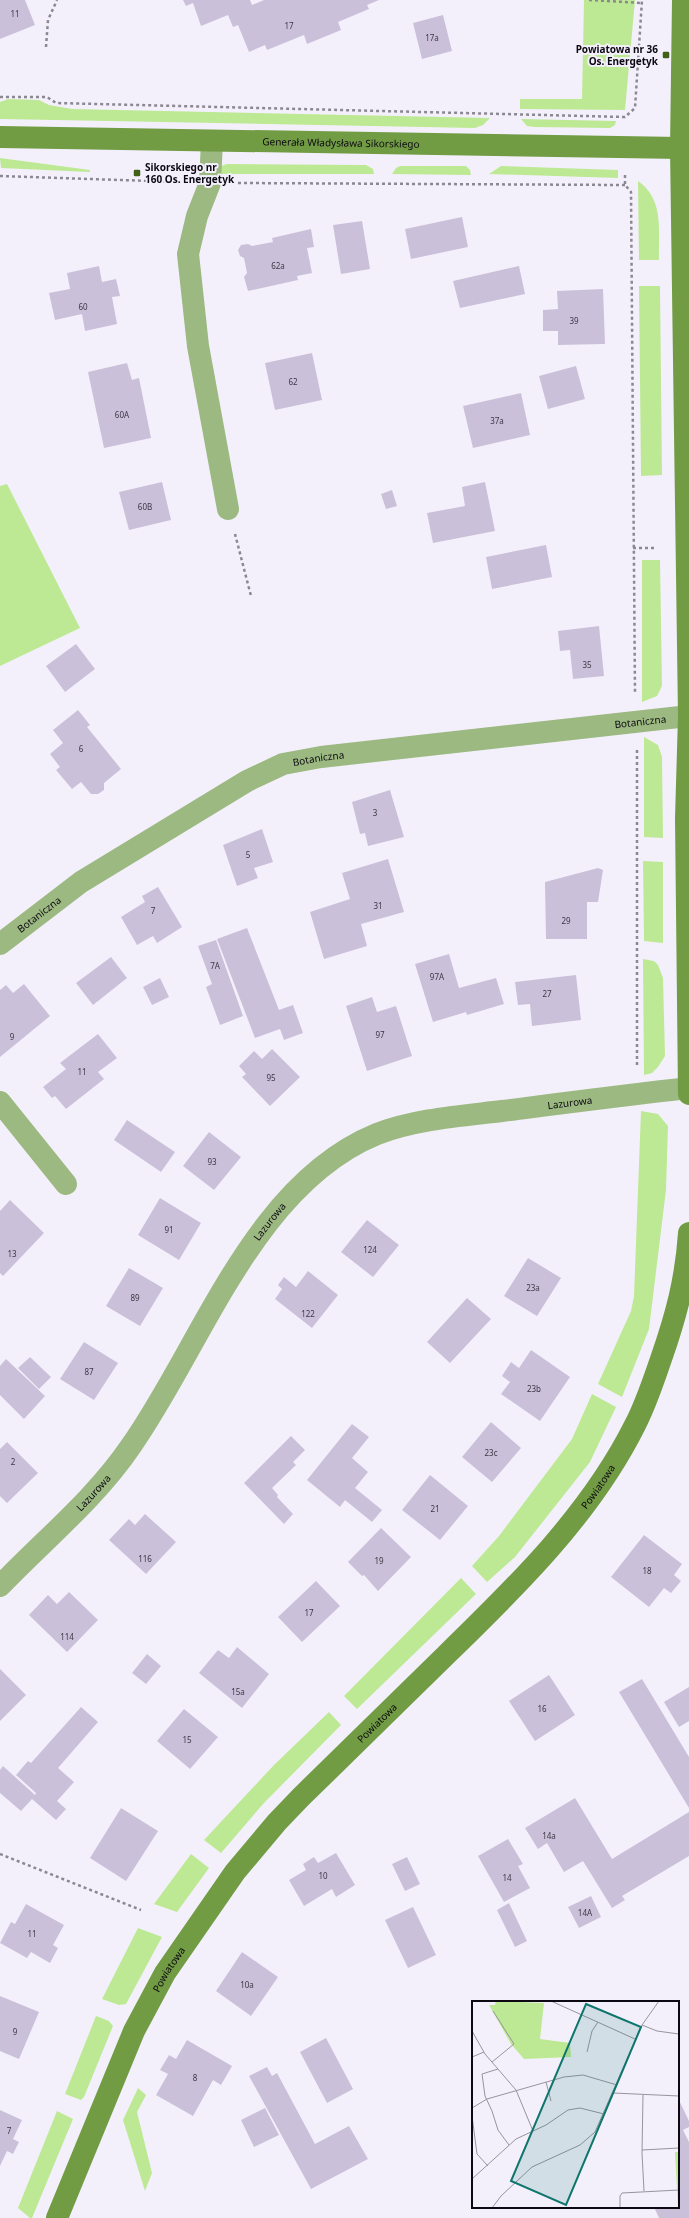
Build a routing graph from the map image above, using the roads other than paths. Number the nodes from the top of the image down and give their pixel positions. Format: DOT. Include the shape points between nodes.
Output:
graph roads {
  1 [pos="683,0"];
  2 [pos="0,138"];
  3 [pos="212,141"];
  4 [pos="682,148"];
  5 [pos="228,509"];
  6 [pos="689,716"];
  7 [pos="688,818"];
  8 [pos="0,944"];
  9 [pos="689,1088"];
  10 [pos="689,1094"];
  11 [pos="0,1102"];
  12 [pos="66,1184"];
  13 [pos="689,1233"];
  14 [pos="2,1581"];
  15 [pos="57,2218"];
  1 -- 4 [label="street"];
  2 -- 3 [label="street, Generała Władysława Sikorskiego"];
  3 -- 4 [label="street, Generała Władysława Sikorskiego"];
  3 -- 5 [label="street" via="210,183 197,216 188,254 198,346"];
  4 -- 6 [label="street"];
  6 -- 7 [label="street"];
  6 -- 8 [label="street, Botaniczna" via="321,756 283,764 247,781 101,869 60,896"];
  7 -- 9 [label="street"];
  9 -- 10 [label="street"];
  9 -- 14 [label="street, Lazurowa" via="411,1124 377,1134 327,1163 283,1205 243,1257 121,1461 88,1499"];
  11 -- 12 [label="street"];
  13 -- 15 [label="street, Powiatowa" via="683,1288 676,1317 636,1424 610,1469 570,1524 528,1573 301,1797 235,1872 179,1951 134,2031"];
}
